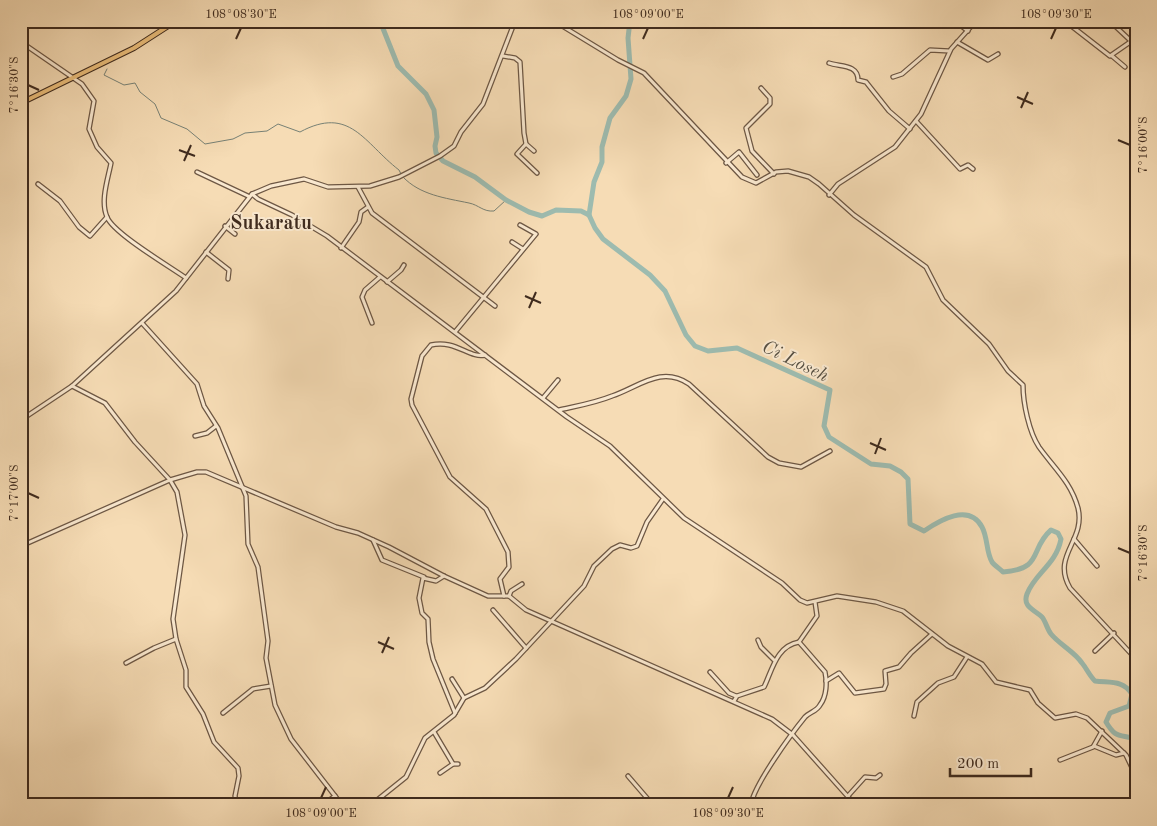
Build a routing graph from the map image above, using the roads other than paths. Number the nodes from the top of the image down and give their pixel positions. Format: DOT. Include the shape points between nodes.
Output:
graph roads {
  1 [pos="22,21"];
  2 [pos="176,21"];
  3 [pos="515,21"];
  4 [pos="554,21"];
  5 [pos="955,21"];
  6 [pos="976,21"];
  7 [pos="1065,21"];
  8 [pos="1115,26"];
  9 [pos="21,28"];
  10 [pos="968,31"];
  11 [pos="1136,38"];
  12 [pos="1131,41"];
  13 [pos="21,42"];
  14 [pos="957,42"];
  15 [pos="950,51"];
  16 [pos="998,54"];
  17 [pos="503,56"];
  18 [pos="1112,56"];
  19 [pos="829,63"];
  20 [pos="1125,67"];
  21 [pos="893,77"];
  22 [pos="72,78"];
  23 [pos="761,88"];
  24 [pos="21,103"];
  25 [pos="916,121"];
  26 [pos="910,129"];
  27 [pos="526,144"];
  28 [pos="534,152"];
  29 [pos="726,163"];
  30 [pos="973,168"];
  31 [pos="196,172"];
  32 [pos="537,173"];
  33 [pos="774,174"];
  34 [pos="757,175"];
  35 [pos="38,184"];
  36 [pos="358,187"];
  37 [pos="250,195"];
  38 [pos="830,195"];
  39 [pos="368,207"];
  40 [pos="107,217"];
  41 [pos="520,225"];
  42 [pos="225,226"];
  43 [pos="235,234"];
  44 [pos="512,242"];
  45 [pos="342,248"];
  46 [pos="523,249"];
  47 [pos="206,252"];
  48 [pos="404,265"];
  49 [pos="380,277"];
  50 [pos="186,278"];
  51 [pos="228,279"];
  52 [pos="387,282"];
  53 [pos="484,296"];
  54 [pos="495,306"];
  55 [pos="142,323"];
  56 [pos="372,323"];
  57 [pos="455,332"];
  58 [pos="486,354"];
  59 [pos="558,380"];
  60 [pos="72,386"];
  61 [pos="543,398"];
  62 [pos="558,410"];
  63 [pos="22,420"];
  64 [pos="216,426"];
  65 [pos="195,436"];
  66 [pos="830,451"];
  67 [pos="170,480"];
  68 [pos="241,487"];
  69 [pos="663,499"];
  70 [pos="1074,539"];
  71 [pos="373,540"];
  72 [pos="21,546"];
  73 [pos="1097,566"];
  74 [pos="444,576"];
  75 [pos="424,578"];
  76 [pos="522,584"];
  77 [pos="506,596"];
  78 [pos="815,601"];
  79 [pos="494,610"];
  80 [pos="552,621"];
  81 [pos="1114,633"];
  82 [pos="932,634"];
  83 [pos="176,639"];
  84 [pos="758,640"];
  85 [pos="799,642"];
  86 [pos="526,648"];
  87 [pos="1096,651"];
  88 [pos="967,657"];
  89 [pos="1136,659"];
  90 [pos="774,660"];
  91 [pos="126,663"];
  92 [pos="710,672"];
  93 [pos="452,679"];
  94 [pos="826,681"];
  95 [pos="272,686"];
  96 [pos="737,696"];
  97 [pos="464,698"];
  98 [pos="734,701"];
  99 [pos="223,713"];
  100 [pos="455,713"];
  101 [pos="914,716"];
  102 [pos="1102,731"];
  103 [pos="434,732"];
  104 [pos="793,735"];
  105 [pos="1094,746"];
  106 [pos="1124,753"];
  107 [pos="1060,760"];
  108 [pos="453,764"];
  109 [pos="458,764"];
  110 [pos="440,773"];
  111 [pos="880,774"];
  112 [pos="628,776"];
  113 [pos="1136,776"];
  114 [pos="335,796"];
  115 [pos="848,796"];
  116 [pos="238,805"];
  117 [pos="323,805"];
  118 [pos="342,805"];
  119 [pos="371,805"];
  120 [pos="653,805"];
  121 [pos="751,805"];
  122 [pos="858,805"];
  1 -- 9 [label="street"];
  2 -- 22 [label="main road" via="134,48"];
  3 -- 17 [label="street"];
  4 -- 29 [label="street" via="644,73"];
  5 -- 10 [label="street"];
  6 -- 10 [label="street"];
  7 -- 18 [label="street"];
  8 -- 12 [label="street"];
  10 -- 14 [label="street"];
  11 -- 12 [label="street"];
  12 -- 18 [label="street"];
  13 -- 22 [label="street"];
  14 -- 15 [label="street"];
  14 -- 16 [label="street" via="988,60"];
  15 -- 21 [label="street" via="930,50 902,74"];
  15 -- 25 [label="street"];
  17 -- 27 [label="street" via="517,58 520,62"];
  17 -- 36 [label="street" via="483,104 452,148 400,176"];
  18 -- 20 [label="street"];
  19 -- 26 [label="street" via="854,70 858,80 866,82 889,111"];
  22 -- 24 [label="main road"];
  22 -- 40 [label="street" via="84,86 94,101 89,129 97,147 110,161 105,193"];
  23 -- 33 [label="street" via="770,103 746,128 752,152"];
  25 -- 26 [label="street"];
  25 -- 30 [label="street" via="960,169 968,165"];
  26 -- 38 [label="street" via="895,147 838,184"];
  27 -- 28 [label="street"];
  27 -- 32 [label="street" via="517,154"];
  29 -- 33 [label="street" via="742,178 752,182"];
  29 -- 34 [label="street" via="739,152"];
  31 -- 37 [label="street"];
  33 -- 38 [label="street" via="788,171 808,178"];
  35 -- 40 [label="street" via="60,201 90,236"];
  36 -- 37 [label="street" via="328,187 304,179 271,186"];
  36 -- 39 [label="street"];
  37 -- 42 [label="street"];
  37 -- 45 [label="street" via="309,224"];
  38 -- 70 [label="street" via="926,268 943,300 989,344 1008,371 1021,381 1022,398 1038,445 1061,472 1077,506 1080,525"];
  39 -- 45 [label="street" via="361,212 359,222"];
  39 -- 53 [label="street"];
  40 -- 50 [label="street" via="125,236"];
  41 -- 46 [label="street" via="536,233"];
  42 -- 43 [label="street"];
  42 -- 47 [label="street"];
  44 -- 46 [label="street"];
  45 -- 49 [label="street"];
  46 -- 53 [label="street"];
  47 -- 50 [label="street"];
  47 -- 51 [label="street" via="229,270"];
  48 -- 52 [label="street"];
  49 -- 52 [label="street"];
  49 -- 56 [label="street" via="362,297"];
  50 -- 55 [label="street"];
  52 -- 57 [label="street"];
  53 -- 54 [label="street"];
  53 -- 57 [label="street"];
  55 -- 60 [label="street"];
  55 -- 64 [label="street" via="197,384 204,406"];
  57 -- 58 [label="street"];
  58 -- 61 [label="street"];
  58 -- 77 [label="street" via="478,356 449,344 431,345 422,356 411,399 450,476 484,505 508,552 509,567 500,579"];
  59 -- 61 [label="street"];
  60 -- 63 [label="street"];
  60 -- 67 [label="street" via="104,403"];
  61 -- 62 [label="street"];
  62 -- 66 [label="street" via="614,396 660,376 672,376 689,384 776,462 801,467"];
  62 -- 69 [label="street" via="618,453"];
  64 -- 65 [label="street"];
  64 -- 68 [label="street"];
  67 -- 68 [label="street" via="206,472"];
  67 -- 72 [label="street"];
  67 -- 83 [label="street" via="177,492 185,535 173,618"];
  68 -- 71 [label="street"];
  68 -- 95 [label="street" via="248,504 248,544 258,567 268,641 266,658"];
  69 -- 78 [label="street" via="684,518 782,583 800,600"];
  69 -- 80 [label="street" via="647,522 639,544 631,548 620,545 612,548"];
  70 -- 73 [label="street"];
  70 -- 81 [label="street" via="1064,559 1065,580"];
  71 -- 74 [label="street"];
  71 -- 75 [label="street" via="382,560"];
  74 -- 75 [label="street" via="436,581"];
  74 -- 77 [label="street" via="488,596"];
  75 -- 100 [label="street" via="418,598 422,613 428,619 429,642 437,672"];
  76 -- 77 [label="street"];
  77 -- 80 [label="street" via="526,610"];
  78 -- 82 [label="street" via="836,596 876,602 903,611"];
  78 -- 85 [label="street" via="818,614"];
  79 -- 86 [label="street"];
  80 -- 86 [label="street"];
  80 -- 98 [label="street"];
  81 -- 87 [label="street"];
  81 -- 89 [label="street"];
  82 -- 88 [label="street"];
  82 -- 94 [label="street" via="899,667 885,671 884,689 855,693 839,673"];
  83 -- 91 [label="street"];
  83 -- 116 [label="street" via="186,670 186,687 203,714 214,742 238,768 235,796"];
  84 -- 90 [label="street"];
  85 -- 90 [label="street"];
  85 -- 94 [label="street" via="823,668"];
  86 -- 97 [label="street" via="485,688"];
  88 -- 101 [label="street" via="954,677 938,684 918,702"];
  88 -- 102 [label="street" via="982,664 1000,685 1030,690 1055,718 1078,714"];
  90 -- 96 [label="street" via="764,687"];
  92 -- 96 [label="street" via="729,693"];
  93 -- 97 [label="street"];
  94 -- 104 [label="street" via="821,704"];
  95 -- 99 [label="street" via="253,689"];
  95 -- 114 [label="street" via="275,705 291,739"];
  96 -- 98 [label="street"];
  97 -- 100 [label="street"];
  98 -- 104 [label="street" via="772,719"];
  100 -- 103 [label="street"];
  102 -- 105 [label="street"];
  102 -- 106 [label="street"];
  103 -- 108 [label="street"];
  103 -- 119 [label="street" via="422,743 406,777"];
  104 -- 115 [label="street"];
  104 -- 121 [label="street" via="754,792"];
  105 -- 106 [label="street" via="1116,755"];
  105 -- 107 [label="street"];
  106 -- 113 [label="street"];
  108 -- 109 [label="street"];
  108 -- 110 [label="street"];
  111 -- 115 [label="street" via="876,778 864,778"];
  112 -- 120 [label="street"];
  114 -- 117 [label="street"];
  114 -- 118 [label="street"];
  115 -- 122 [label="street"];
}
